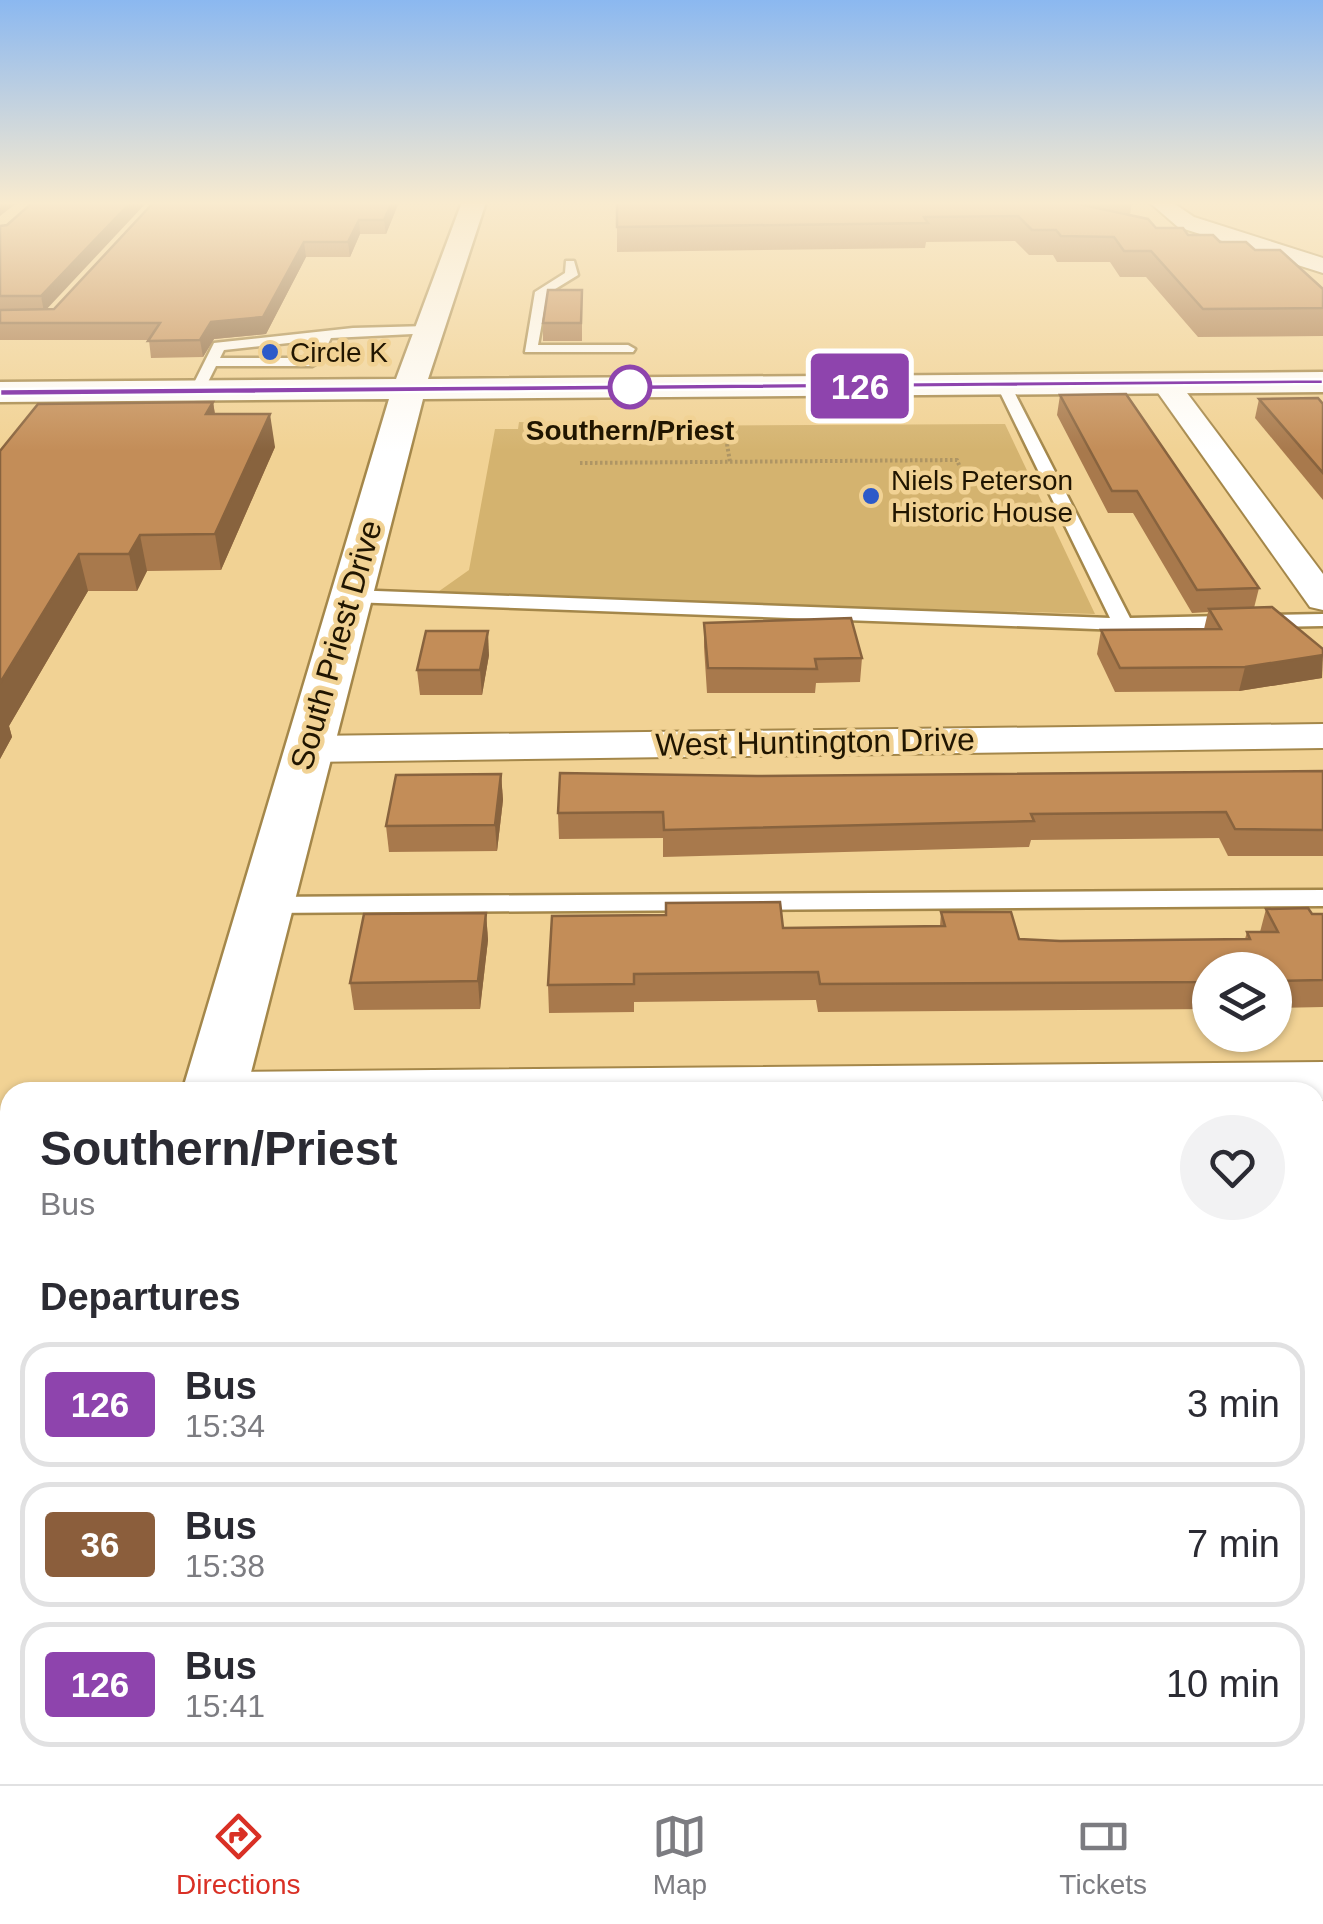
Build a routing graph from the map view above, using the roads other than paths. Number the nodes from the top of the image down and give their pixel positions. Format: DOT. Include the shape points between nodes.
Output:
graph roads {
  1 [pos="444,285"];
  2 [pos="553,285"];
  3 [pos="428,330"];
  4 [pos="325,336"];
  5 [pos="628,349"];
  6 [pos="204,377"];
  7 [pos="1323,382"];
  8 [pos="1165,383"];
  9 [pos="1002,384"];
  10 [pos="409,389"];
  11 [pos="0,392"];
  12 [pos="350,596"];
  13 [pos="1323,599"];
  14 [pos="1323,620"];
  15 [pos="1123,624"];
  16 [pos="1323,736"];
  17 [pos="306,749"];
  18 [pos="1323,898"];
  19 [pos="264,905"];
  20 [pos="1323,1081"];
  21 [pos="217,1082"];
  22 [pos="1222,1082"];
  1 -- 3 [label="main road, South Priest Drive"];
  2 -- 5 [label="lane" via="540,292 530,349"];
  3 -- 4 [label="lane"];
  3 -- 10 [label="main road, South Priest Drive"];
  4 -- 6 [label="lane" via="312,362"];
  4 -- 6 [label="lane" via="219,346"];
  6 -- 10 [label="main road"];
  6 -- 11 [label="main road"];
  7 -- 8 [label="main road"];
  8 -- 9 [label="main road"];
  8 -- 13 [label="street"];
  9 -- 10 [label="main road"];
  9 -- 15 [label="lane"];
  10 -- 12 [label="main road, South Priest Drive"];
  12 -- 15 [label="lane"];
  12 -- 17 [label="main road, South Priest Drive"];
  14 -- 15 [label="lane"];
  16 -- 17 [label="street, West Huntington Drive"];
  17 -- 19 [label="main road, South Priest Drive"];
  18 -- 19 [label="lane"];
  19 -- 21 [label="main road, South Priest Drive"];
  20 -- 22 [label="street"];
}
